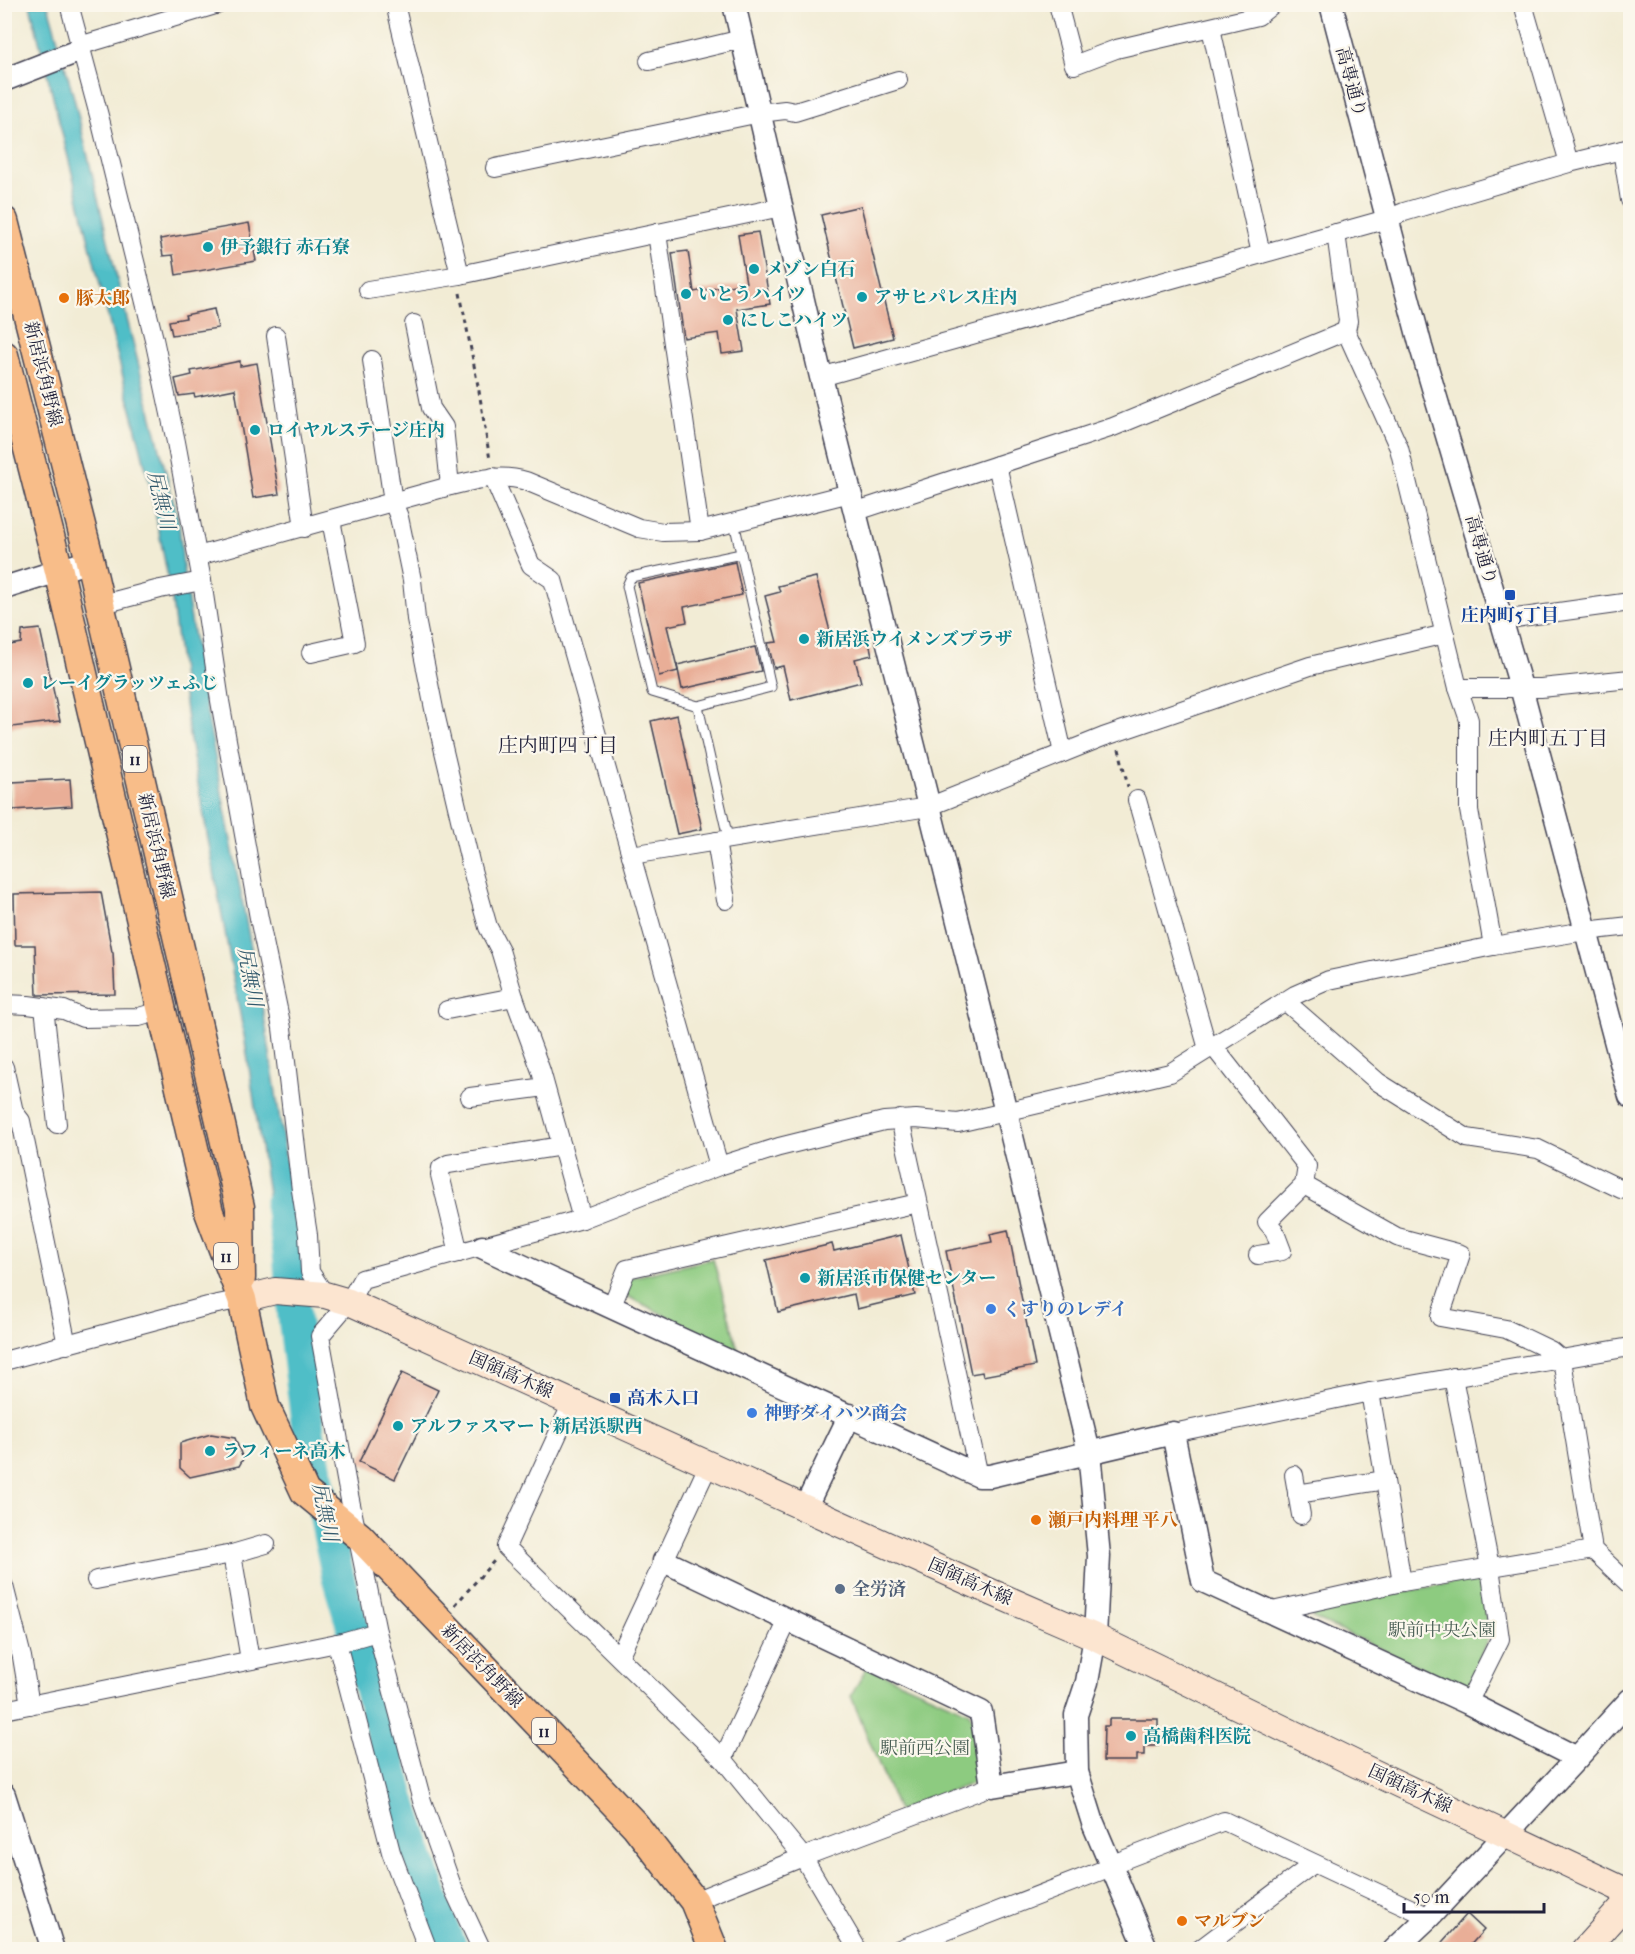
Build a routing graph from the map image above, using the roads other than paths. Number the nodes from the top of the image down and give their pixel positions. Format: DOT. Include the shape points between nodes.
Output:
graph roads {
  1 [pos="69,4"];
  2 [pos="219,4"];
  3 [pos="395,4"];
  4 [pos="734,4"];
  5 [pos="1058,4"];
  6 [pos="1273,4"];
  7 [pos="1331,4"];
  8 [pos="1523,4"];
  9 [pos="1211,28"];
  10 [pos="742,39"];
  11 [pos="76,50"];
  12 [pos="649,61"];
  13 [pos="8,79"];
  14 [pos="898,80"];
  15 [pos="760,113"];
  16 [pos="1626,149"];
  17 [pos="1569,163"];
  18 [pos="495,168"];
  19 [pos="1630,200"];
  20 [pos="781,207"];
  21 [pos="1387,219"];
  22 [pos="4,221"];
  23 [pos="657,233"];
  24 [pos="1336,233"];
  25 [pos="1260,254"];
  26 [pos="458,276"];
  27 [pos="368,290"];
  28 [pos="414,324"];
  29 [pos="1346,331"];
  30 [pos="276,336"];
  31 [pos="4,355"];
  32 [pos="372,360"];
  33 [pos="820,377"];
  34 [pos="997,465"];
  35 [pos="493,477"];
  36 [pos="450,486"];
  37 [pos="393,502"];
  38 [pos="852,502"];
  39 [pos="332,520"];
  40 [pos="734,522"];
  41 [pos="304,528"];
  42 [pos="700,531"];
  43 [pos="741,554"];
  44 [pos="198,556"];
  45 [pos="90,561"];
  46 [pos="59,571"];
  47 [pos="198,582"];
  48 [pos="4,588"];
  49 [pos="1630,602"];
  50 [pos="99,605"];
  51 [pos="1501,620"];
  52 [pos="1445,634"];
  53 [pos="311,653"];
  54 [pos="1630,679"];
  55 [pos="1521,687"];
  56 [pos="1458,688"];
  57 [pos="698,706"];
  58 [pos="1063,753"];
  59 [pos="1137,800"];
  60 [pos="928,807"];
  61 [pos="722,839"];
  62 [pos="631,855"];
  63 [pos="726,900"];
  64 [pos="1630,926"];
  65 [pos="1585,931"];
  66 [pos="1493,946"];
  67 [pos="514,997"];
  68 [pos="1285,1002"];
  69 [pos="4,1004"];
  70 [pos="44,1007"];
  71 [pos="163,1010"];
  72 [pos="447,1010"];
  73 [pos="1210,1047"];
  74 [pos="4,1067"];
  75 [pos="545,1087"];
  76 [pos="1630,1096"];
  77 [pos="470,1097"];
  78 [pos="1006,1112"];
  79 [pos="900,1119"];
  80 [pos="57,1124"];
  81 [pos="562,1146"];
  82 [pos="719,1167"];
  83 [pos="1304,1185"];
  84 [pos="1630,1191"];
  85 [pos="918,1203"];
  86 [pos="582,1219"];
  87 [pos="482,1247"];
  88 [pos="459,1253"];
  89 [pos="1258,1255"];
  90 [pos="325,1296"];
  91 [pos="242,1299"];
  92 [pos="611,1308"];
  93 [pos="67,1345"];
  94 [pos="1630,1347"];
  95 [pos="4,1360"];
  96 [pos="1562,1360"];
  97 [pos="1453,1377"];
  98 [pos="1370,1392"];
  99 [pos="572,1403"];
  100 [pos="850,1415"];
  101 [pos="1173,1433"];
  102 [pos="1089,1452"];
  103 [pos="709,1464"];
  104 [pos="1294,1475"];
  105 [pos="979,1476"];
  106 [pos="1385,1480"];
  107 [pos="1297,1494"];
  108 [pos="805,1508"];
  109 [pos="1301,1515"];
  110 [pos="355,1533"];
  111 [pos="266,1544"];
  112 [pos="1593,1550"];
  113 [pos="232,1554"];
  114 [pos="664,1561"];
  115 [pos="1490,1567"];
  116 [pos="96,1580"];
  117 [pos="1402,1582"];
  118 [pos="1630,1585"];
  119 [pos="4,1586"];
  120 [pos="1268,1611"];
  121 [pos="788,1620"];
  122 [pos="372,1633"];
  123 [pos="1095,1637"];
  124 [pos="340,1642"];
  125 [pos="619,1658"];
  126 [pos="250,1660"];
  127 [pos="1630,1700"];
  128 [pos="1468,1703"];
  129 [pos="30,1705"];
  130 [pos="4,1710"];
  131 [pos="1577,1758"];
  132 [pos="723,1759"];
  133 [pos="1077,1772"];
  134 [pos="992,1786"];
  135 [pos="4,1796"];
  136 [pos="1505,1834"];
  137 [pos="803,1857"];
  138 [pos="1313,1864"];
  139 [pos="1111,1866"];
  140 [pos="1630,1893"];
  141 [pos="1630,1899"];
  142 [pos="694,1901"];
  143 [pos="1429,1917"];
  144 [pos="53,1950"];
  145 [pos="428,1950"];
  146 [pos="482,1950"];
  147 [pos="714,1950"];
  148 [pos="858,1950"];
  149 [pos="897,1950"];
  150 [pos="1147,1950"];
  151 [pos="1199,1950"];
  152 [pos="1394,1950"];
  153 [pos="1584,1950"];
  1 -- 11 [label="street"];
  2 -- 11 [label="street"];
  3 -- 26 [label="street"];
  4 -- 10 [label="street"];
  5 -- 9 [label="street" via="1074,65 1116,50"];
  6 -- 9 [label="street" via="1258,16"];
  7 -- 21 [label="street, 高専通り"];
  8 -- 17 [label="street"];
  9 -- 25 [label="street"];
  10 -- 12 [label="street"];
  10 -- 15 [label="street"];
  11 -- 13 [label="street"];
  11 -- 44 [label="street" via="101,123 154,339"];
  14 -- 15 [label="street" via="795,112"];
  15 -- 18 [label="street"];
  15 -- 20 [label="street"];
  16 -- 17 [label="street"];
  16 -- 19 [label="street"];
  17 -- 21 [label="street"];
  20 -- 23 [label="street"];
  20 -- 33 [label="street"];
  21 -- 24 [label="street"];
  21 -- 51 [label="street, 高専通り"];
  22 -- 45 [label="main road, 新居浜角野線 / 11"];
  23 -- 26 [label="street"];
  23 -- 42 [label="street"];
  24 -- 25 [label="street"];
  24 -- 29 [label="street" via="1348,321"];
  25 -- 33 [label="street"];
  26 -- 27 [label="street"];
  28 -- 36 [label="street" via="431,408 444,427"];
  29 -- 34 [label="street" via="1113,427"];
  29 -- 52 [label="street" via="1399,448"];
  30 -- 41 [label="street"];
  31 -- 46 [label="main road, 新居浜角野線 / 11"];
  32 -- 37 [label="street"];
  33 -- 38 [label="street"];
  34 -- 38 [label="street"];
  34 -- 58 [label="street"];
  35 -- 36 [label="street"];
  35 -- 42 [label="street" via="511,476 526,481 639,528"];
  35 -- 62 [label="street" via="531,565 553,580"];
  36 -- 37 [label="street"];
  37 -- 39 [label="street"];
  37 -- 67 [label="street" via="406,548 458,817 488,927 500,950"];
  38 -- 40 [label="street"];
  38 -- 60 [label="street"];
  39 -- 41 [label="street"];
  39 -- 53 [label="street" via="355,644"];
  40 -- 42 [label="street"];
  40 -- 43 [label="lane"];
  41 -- 44 [label="street"];
  43 -- 57 [label="lane" via="771,687"];
  43 -- 57 [label="lane" via="631,576 627,586 652,693"];
  44 -- 47 [label="street"];
  45 -- 46 [label="street"];
  45 -- 50 [label="main road, 新居浜角野線 / 11"];
  46 -- 48 [label="street"];
  46 -- 71 [label="main road, 新居浜角野線 / 11"];
  47 -- 50 [label="street"];
  47 -- 90 [label="street" via="282,1028 310,1272"];
  49 -- 51 [label="street"];
  50 -- 91 [label="main road, 新居浜角野線 / 11" via="240,1207"];
  51 -- 55 [label="street, 高専通り"];
  52 -- 56 [label="street"];
  52 -- 58 [label="street" via="1310,666"];
  54 -- 55 [label="street"];
  55 -- 56 [label="street"];
  55 -- 65 [label="street, 高専通り"];
  56 -- 66 [label="street" via="1469,720 1469,810"];
  57 -- 61 [label="lane"];
  58 -- 60 [label="street"];
  59 -- 73 [label="street"];
  60 -- 61 [label="street"];
  60 -- 78 [label="street"];
  61 -- 62 [label="street"];
  61 -- 63 [label="street"];
  62 -- 82 [label="street"];
  64 -- 65 [label="street"];
  65 -- 66 [label="street"];
  65 -- 76 [label="street, 高専通り"];
  66 -- 68 [label="street" via="1329,980"];
  67 -- 72 [label="street"];
  67 -- 75 [label="street"];
  68 -- 73 [label="street"];
  68 -- 84 [label="street" via="1378,1082 1467,1138 1538,1149"];
  69 -- 70 [label="street"];
  70 -- 71 [label="street" via="83,1018 139,1017"];
  70 -- 80 [label="street"];
  71 -- 91 [label="main road, 新居浜角野線 / 11" via="209,1212"];
  73 -- 78 [label="street" via="1170,1073"];
  73 -- 83 [label="street" via="1307,1166"];
  74 -- 93 [label="street" via="14,1112 21,1121"];
  75 -- 77 [label="street"];
  75 -- 81 [label="street"];
  78 -- 79 [label="street" via="958,1123"];
  78 -- 102 [label="street"];
  79 -- 82 [label="street" via="779,1147"];
  79 -- 85 [label="street"];
  81 -- 86 [label="street"];
  81 -- 88 [label="street" via="441,1168"];
  82 -- 86 [label="street"];
  83 -- 89 [label="street" via="1268,1222 1282,1251"];
  83 -- 96 [label="street" via="1397,1237 1461,1254 1440,1317 1506,1329"];
  85 -- 92 [label="street" via="627,1269"];
  85 -- 105 [label="street"];
  86 -- 87 [label="street"];
  87 -- 88 [label="street"];
  87 -- 92 [label="street"];
  88 -- 90 [label="street" via="362,1279"];
  90 -- 91 [label="main road" via="275,1291"];
  90 -- 99 [label="main road, 国領高木線"];
  90 -- 110 [label="street" via="320,1336"];
  91 -- 93 [label="street"];
  91 -- 110 [label="main road, 新居浜角野線 / 11" via="265,1406 305,1492"];
  92 -- 100 [label="street"];
  93 -- 95 [label="street"];
  94 -- 96 [label="street"];
  96 -- 97 [label="street"];
  96 -- 112 [label="street"];
  97 -- 98 [label="street"];
  97 -- 115 [label="street"];
  98 -- 101 [label="street"];
  98 -- 106 [label="street"];
  99 -- 103 [label="main road, 国領高木線"];
  99 -- 125 [label="street" via="506,1547"];
  100 -- 105 [label="street"];
  100 -- 108 [label="street"];
  101 -- 102 [label="street"];
  101 -- 120 [label="street" via="1203,1581"];
  102 -- 105 [label="street"];
  102 -- 123 [label="street" via="1099,1556"];
  103 -- 108 [label="main road, 国領高木線"];
  103 -- 114 [label="street"];
  104 -- 107 [label="street"];
  106 -- 107 [label="street"];
  106 -- 117 [label="street"];
  107 -- 109 [label="street"];
  108 -- 123 [label="main road, 国領高木線"];
  110 -- 122 [label="street"];
  110 -- 142 [label="main road, 新居浜角野線 / 11" via="635,1825"];
  111 -- 113 [label="street"];
  112 -- 115 [label="street"];
  112 -- 118 [label="street"];
  113 -- 116 [label="street"];
  113 -- 126 [label="street"];
  114 -- 121 [label="street"];
  114 -- 125 [label="street"];
  115 -- 117 [label="street"];
  115 -- 128 [label="street" via="1500,1639"];
  117 -- 120 [label="street"];
  119 -- 129 [label="street"];
  120 -- 128 [label="street"];
  121 -- 132 [label="street"];
  121 -- 134 [label="street" via="981,1712"];
  122 -- 124 [label="street"];
  122 -- 146 [label="street" via="422,1802 452,1886"];
  123 -- 133 [label="street" via="1077,1715"];
  123 -- 136 [label="main road, 国領高木線"];
  124 -- 126 [label="street"];
  124 -- 145 [label="street" via="391,1852"];
  125 -- 132 [label="street"];
  126 -- 129 [label="street"];
  127 -- 131 [label="street"];
  128 -- 131 [label="street"];
  129 -- 130 [label="street"];
  131 -- 136 [label="street"];
  132 -- 137 [label="street"];
  133 -- 134 [label="street"];
  133 -- 139 [label="street"];
  134 -- 137 [label="street"];
  135 -- 144 [label="street"];
  136 -- 140 [label="main road, 国領高木線"];
  136 -- 143 [label="street"];
  137 -- 142 [label="street"];
  137 -- 148 [label="street"];
  138 -- 139 [label="street" via="1224,1821"];
  138 -- 143 [label="street"];
  138 -- 151 [label="street"];
  139 -- 149 [label="street"];
  139 -- 150 [label="street"];
  141 -- 153 [label="main road"];
  142 -- 147 [label="main road, 新居浜角野線 / 11"];
  143 -- 152 [label="street"];
}
